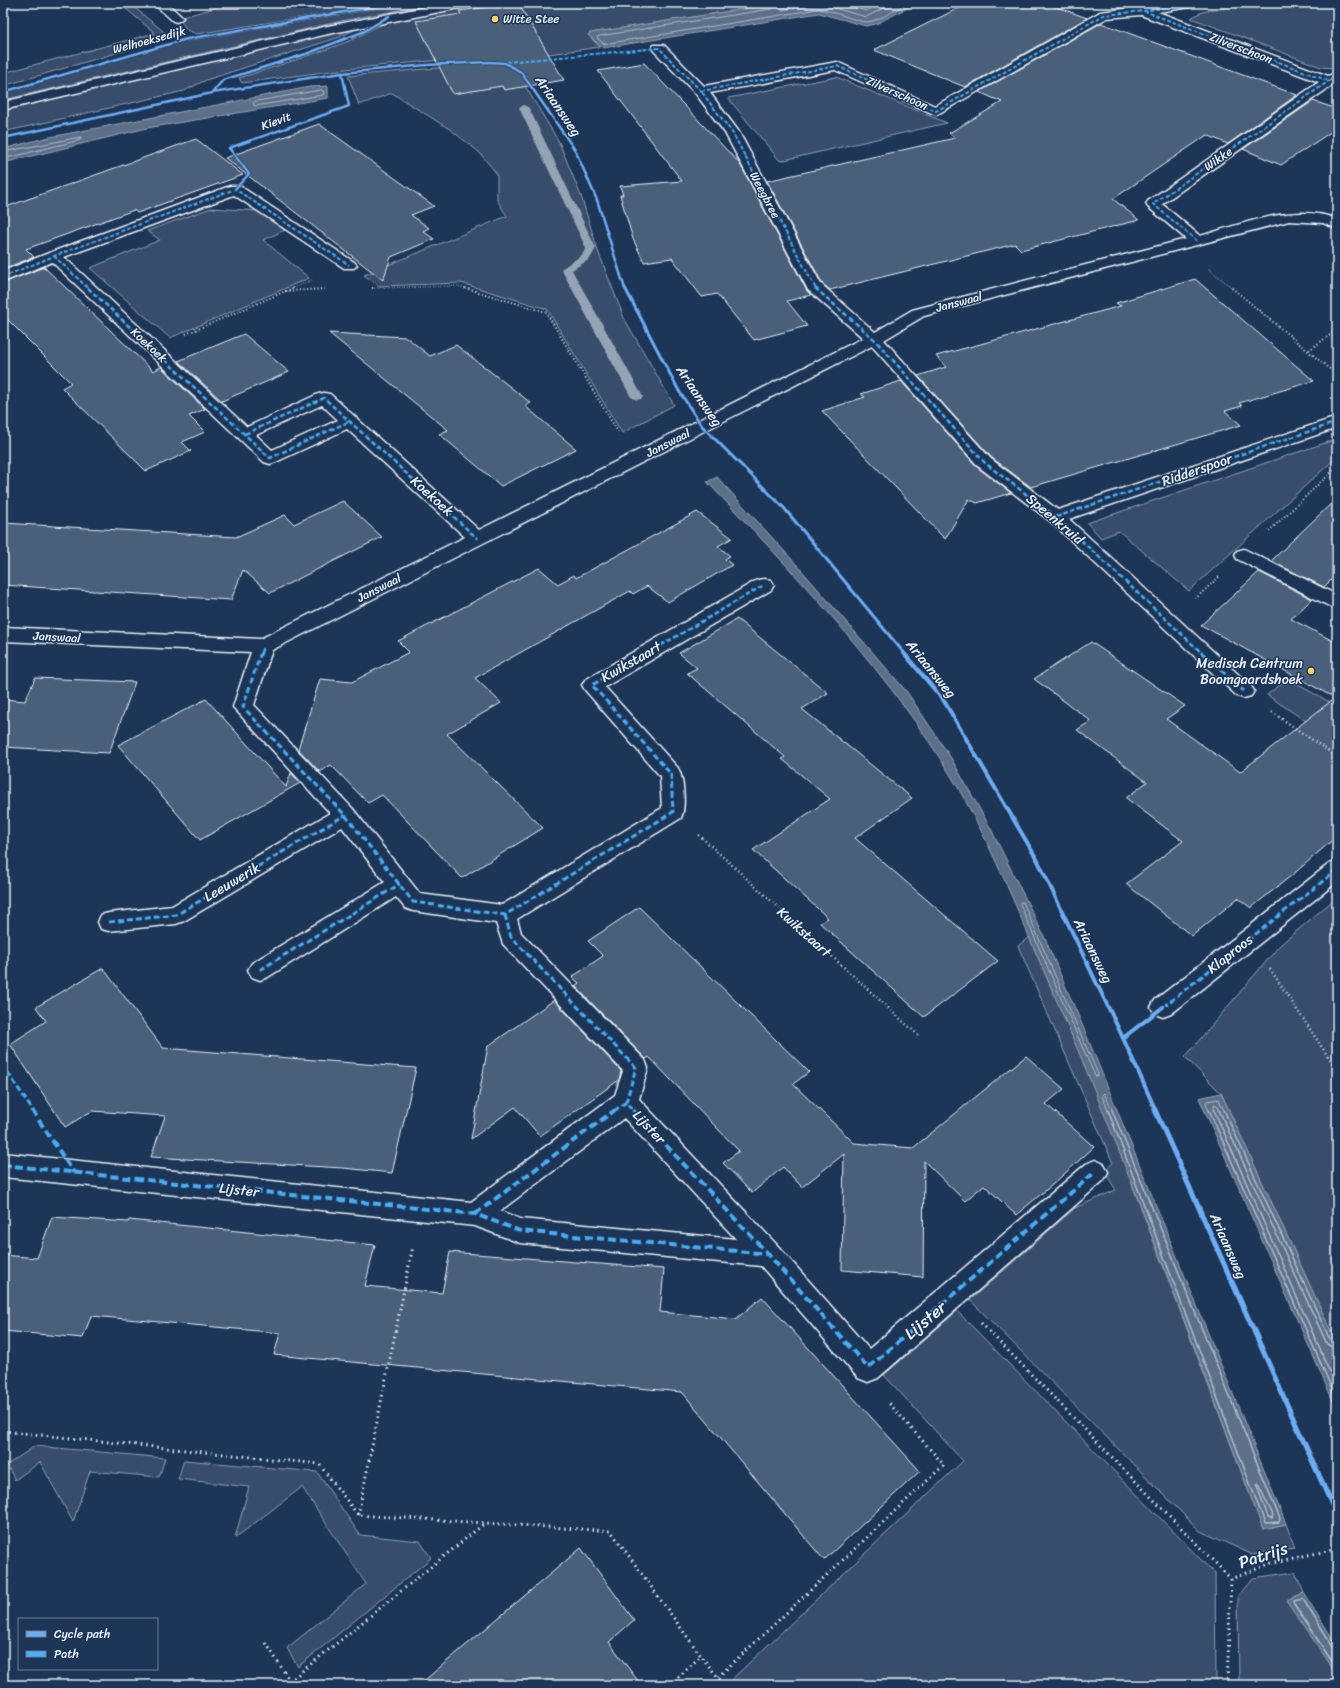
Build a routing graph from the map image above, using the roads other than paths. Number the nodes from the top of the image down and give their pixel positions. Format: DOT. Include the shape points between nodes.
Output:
graph roads {
  1 [pos="159,3"];
  2 [pos="465,3"];
  3 [pos="1191,3"];
  4 [pos="1144,11"];
  5 [pos="177,18"];
  6 [pos="659,48"];
  7 [pos="1333,78"];
  8 [pos="701,91"];
  9 [pos="3,106"];
  10 [pos="1337,224"];
  11 [pos="1198,241"];
  12 [pos="54,256"];
  13 [pos="349,265"];
  14 [pos="3,277"];
  15 [pos="874,339"];
  16 [pos="350,421"];
  17 [pos="1337,422"];
  18 [pos="245,434"];
  19 [pos="1056,517"];
  20 [pos="478,539"];
  21 [pos="1244,555"];
  22 [pos="764,585"];
  23 [pos="1337,603"];
  24 [pos="3,634"];
  25 [pos="263,646"];
  26 [pos="1244,691"];
  27 [pos="345,815"];
  28 [pos="1337,870"];
  29 [pos="400,884"];
  30 [pos="505,915"];
  31 [pos="110,922"];
  32 [pos="260,970"];
  33 [pos="1163,1007"];
  34 [pos="626,1102"];
  35 [pos="3,1165"];
  36 [pos="1095,1172"];
  37 [pos="475,1214"];
  38 [pos="768,1254"];
  1 -- 5 [label="street"];
  2 -- 9 [label="street" via="328,30"];
  3 -- 4 [label="street, Zilverschoon"];
  4 -- 7 [label="street, Zilverschoon"];
  4 -- 8 [label="street, Zilverschoon" via="1104,15 936,111 837,66"];
  6 -- 8 [label="street, Weegbree"];
  7 -- 11 [label="street, Wikke" via="1153,204"];
  8 -- 15 [label="street, Weegbree" via="732,132 814,287"];
  10 -- 11 [label="street, Janswaal" via="1325,219 1289,217"];
  11 -- 15 [label="street, Janswaal" via="918,313"];
  12 -- 13 [label="street" via="235,189"];
  12 -- 14 [label="street"];
  12 -- 18 [label="street, Koekoek"];
  15 -- 19 [label="street, Speenkruid" via="985,463"];
  15 -- 20 [label="street, Janswaal"];
  16 -- 18 [label="street, Koekoek" via="324,398"];
  16 -- 18 [label="street, Koekoek" via="270,458"];
  16 -- 20 [label="street, Koekoek"];
  17 -- 19 [label="street, Ridderspoor"];
  19 -- 26 [label="street, Speenkruid"];
  20 -- 25 [label="street, Janswaal"];
  21 -- 23 [label="street"];
  22 -- 30 [label="street, Kwikstaart" via="592,685 671,774 673,812"];
  24 -- 25 [label="street, Janswaal"];
  25 -- 27 [label="street" via="243,707"];
  27 -- 29 [label="street"];
  27 -- 31 [label="street, Leeuwerik" via="176,915"];
  28 -- 33 [label="street, Klaproos"];
  29 -- 30 [label="street" via="413,902"];
  29 -- 32 [label="street"];
  30 -- 34 [label="street" via="511,938 636,1068"];
  34 -- 37 [label="street, Lijster"];
  34 -- 38 [label="street, Lijster"];
  35 -- 37 [label="street, Lijster"];
  36 -- 38 [label="street, Lijster" via="868,1368"];
  37 -- 38 [label="street, Lijster" via="520,1231"];
}
